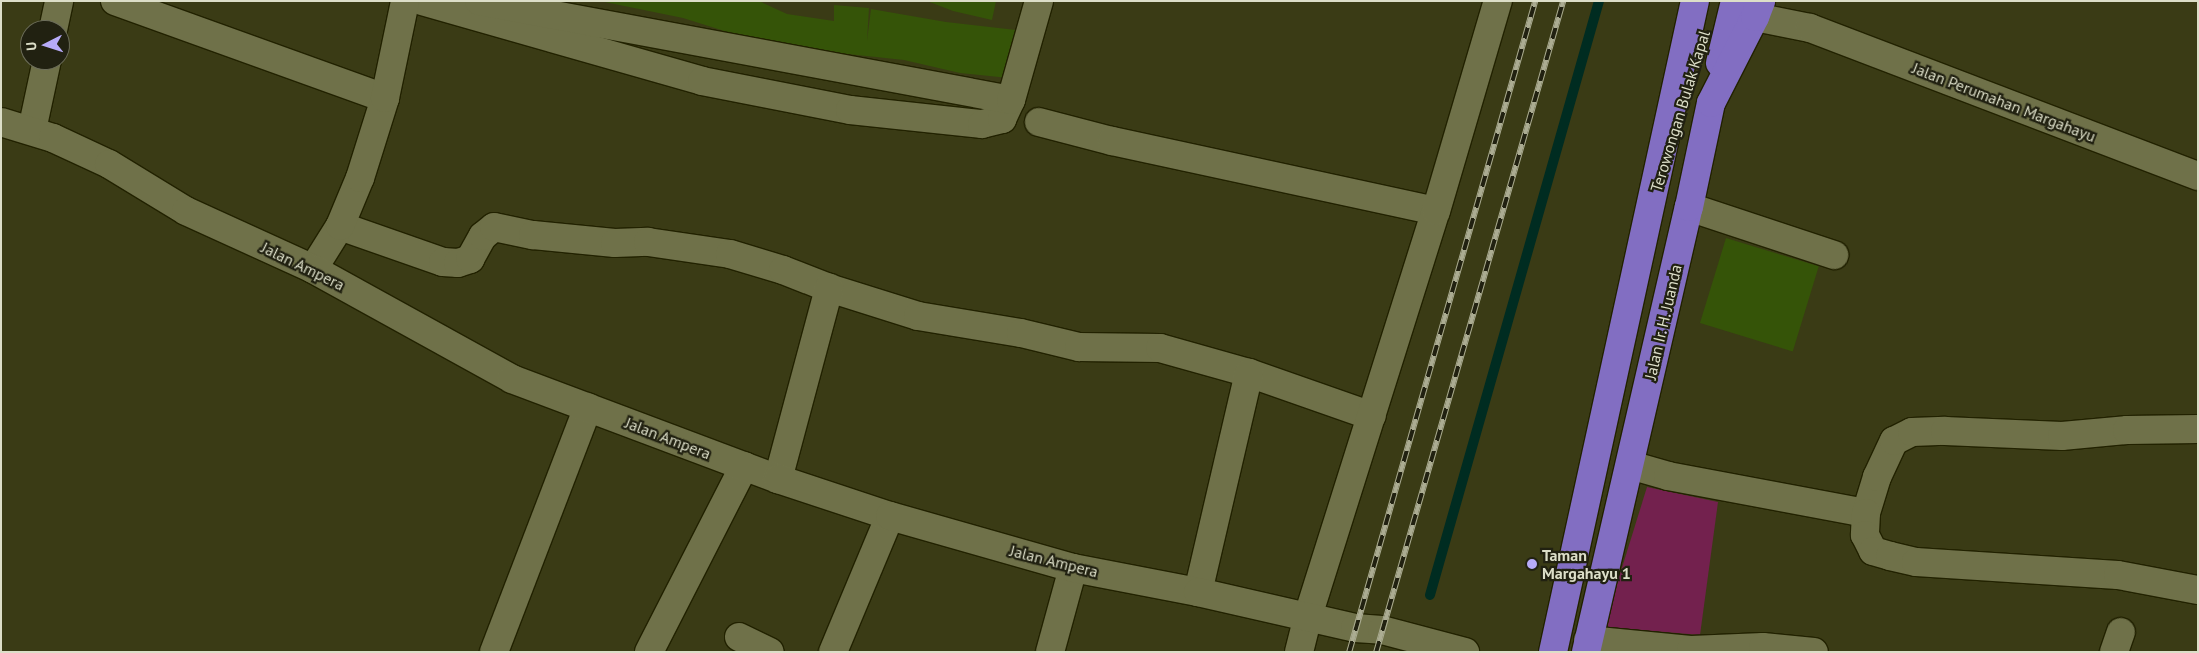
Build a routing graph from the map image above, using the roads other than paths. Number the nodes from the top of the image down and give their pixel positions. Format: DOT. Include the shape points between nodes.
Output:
graph roads {
  1 [pos="59,1"];
  2 [pos="115,1"];
  3 [pos="404,1"];
  4 [pos="422,1"];
  5 [pos="479,1"];
  6 [pos="1039,1"];
  7 [pos="1498,1"];
  8 [pos="1695,1"];
  9 [pos="1713,1"];
  10 [pos="1751,7"];
  11 [pos="55,20"];
  12 [pos="45,70"];
  13 [pos="385,98"];
  14 [pos="1010,100"];
  15 [pos="1,122"];
  16 [pos="1039,122"];
  17 [pos="32,130"];
  18 [pos="2198,176"];
  19 [pos="1689,207"];
  20 [pos="1436,211"];
  21 [pos="1646,222"];
  22 [pos="340,226"];
  23 [pos="1834,255"];
  24 [pos="312,269"];
  25 [pos="829,288"];
  26 [pos="1248,373"];
  27 [pos="588,407"];
  28 [pos="1372,416"];
  29 [pos="2198,429"];
  30 [pos="1630,465"];
  31 [pos="744,466"];
  32 [pos="778,480"];
  33 [pos="1866,513"];
  34 [pos="890,516"];
  35 [pos="1073,568"];
  36 [pos="2198,590"];
  37 [pos="1198,592"];
  38 [pos="1308,616"];
  39 [pos="739,637"];
  40 [pos="1587,646"];
  41 [pos="494,652"];
  42 [pos="650,652"];
  43 [pos="770,652"];
  44 [pos="833,652"];
  45 [pos="1050,652"];
  46 [pos="1299,652"];
  47 [pos="1465,652"];
  48 [pos="1553,652"];
  49 [pos="1814,652"];
  1 -- 11 [label="street"];
  2 -- 13 [label="street"];
  3 -- 13 [label="street"];
  4 -- 14 [label="street" via="702,81 850,110 982,124 1002,119"];
  5 -- 14 [label="street"];
  6 -- 14 [label="street"];
  7 -- 20 [label="street"];
  8 -- 21 [label="highway"];
  9 -- 21 [label="highway, Terowongan Bulak Kapal"];
  10 -- 18 [label="street, Jalan Perumahan Margahayu"];
  10 -- 19 [label="highway, Jalan Ir. H. Juanda" via="1711,103"];
  12 -- 17 [label="street"];
  13 -- 22 [label="street" via="360,178"];
  15 -- 17 [label="street, Jalan Ampera"];
  16 -- 20 [label="street" via="1112,141"];
  17 -- 24 [label="street, Jalan Ampera" via="110,164 186,211"];
  19 -- 23 [label="street"];
  19 -- 30 [label="highway, Jalan Ir. H. Juanda"];
  20 -- 28 [label="street"];
  21 -- 48 [label="highway"];
  22 -- 24 [label="street"];
  22 -- 25 [label="street" via="443,262 458,264 470,259 483,236 494,227 533,235 615,243 648,242 730,254"];
  24 -- 27 [label="street, Jalan Ampera" via="512,379"];
  25 -- 26 [label="street" via="918,316 1021,333 1079,347 1160,348"];
  25 -- 32 [label="street"];
  26 -- 28 [label="street"];
  26 -- 37 [label="street"];
  27 -- 31 [label="street, Jalan Ampera"];
  27 -- 41 [label="street"];
  28 -- 38 [label="street"];
  29 -- 33 [label="street" via="2127,430 2062,436 1912,432 1894,441"];
  30 -- 33 [label="street" via="1668,476"];
  30 -- 40 [label="highway, Jalan Ir. H. Juanda"];
  31 -- 32 [label="street, Jalan Ampera"];
  31 -- 42 [label="street"];
  32 -- 34 [label="street, Jalan Ampera"];
  33 -- 36 [label="street" via="1864,535 1873,551 1890,556 1916,562 2118,575"];
  34 -- 35 [label="street, Jalan Ampera"];
  34 -- 44 [label="street"];
  35 -- 37 [label="street, Jalan Ampera"];
  35 -- 45 [label="street"];
  37 -- 38 [label="street, Jalan Ampera"];
  38 -- 46 [label="street"];
  38 -- 47 [label="street, Jalan Ampera" via="1355,628 1382,630"];
  39 -- 43 [label="street"];
  40 -- 49 [label="street" via="1691,650 1763,647"];
}
